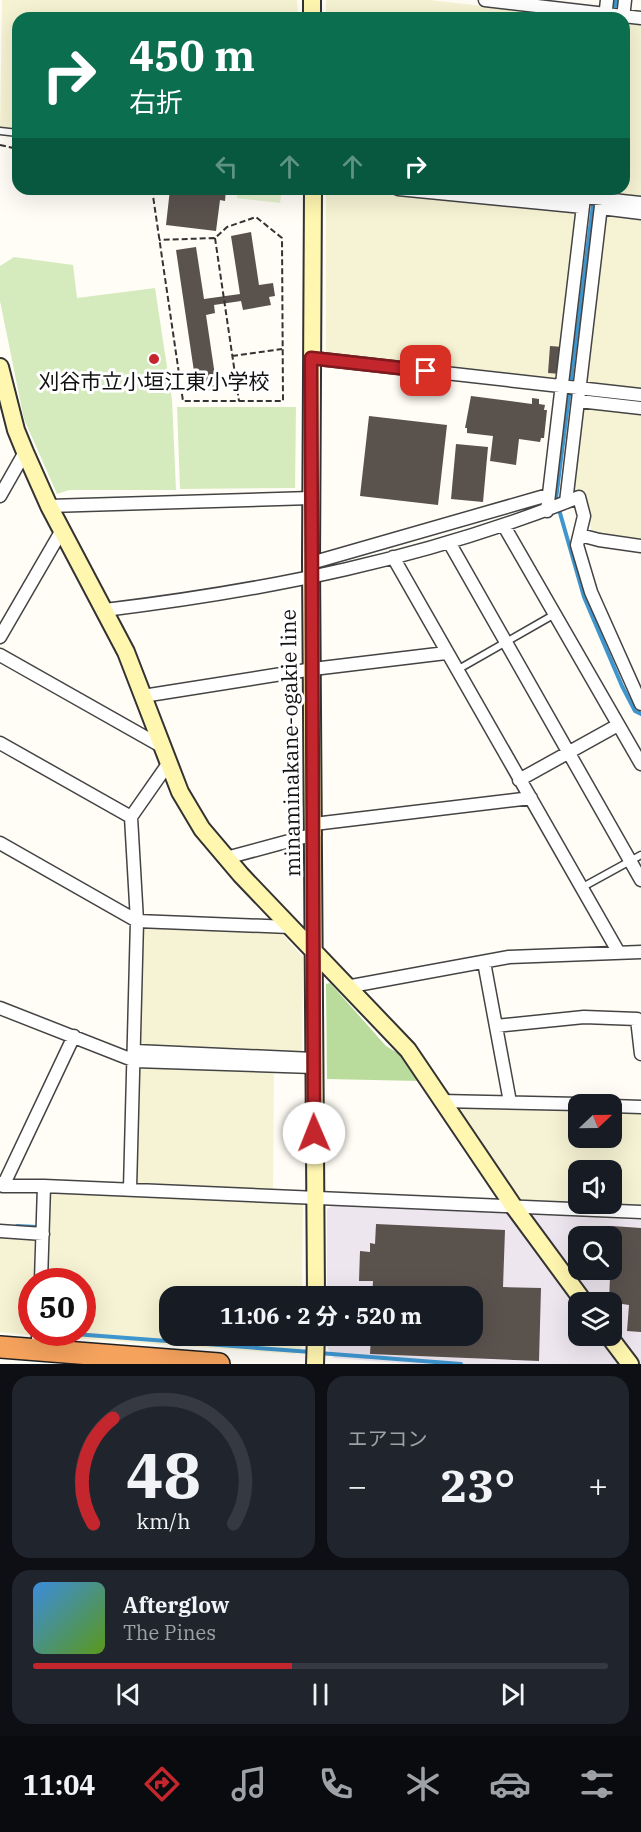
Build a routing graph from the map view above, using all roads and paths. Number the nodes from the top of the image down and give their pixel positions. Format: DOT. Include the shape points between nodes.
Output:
graph roads {
  1 [pos="485,0"];
  2 [pos="515,2"];
  3 [pos="580,12"];
  4 [pos="153,195"];
  5 [pos="313,195"];
  6 [pos="522,195"];
  7 [pos="559,195"];
  8 [pos="584,198"];
  9 [pos="602,199"];
  10 [pos="641,203"];
  11 [pos="641,213"];
  12 [pos="215,238"];
  13 [pos="159,240"];
  14 [pos="282,349"];
  15 [pos="232,356"];
  16 [pos="311,358"];
  17 [pos="0,367"];
  18 [pos="564,387"];
  19 [pos="580,388"];
  20 [pos="641,395"];
  21 [pos="239,401"];
  22 [pos="579,401"];
  23 [pos="641,408"];
  24 [pos="25,452"];
  25 [pos="548,495"];
  26 [pos="0,496"];
  27 [pos="311,498"];
  28 [pos="565,502"];
  29 [pos="49,506"];
  30 [pos="549,510"];
  31 [pos="504,526"];
  32 [pos="62,530"];
  33 [pos="580,535"];
  34 [pos="449,542"];
  35 [pos="641,546"];
  36 [pos="393,557"];
  37 [pos="311,571"];
  38 [pos="105,610"];
  39 [pos="555,614"];
  40 [pos="0,637"];
  41 [pos="506,642"];
  42 [pos="446,653"];
  43 [pos="0,655"];
  44 [pos="313,669"];
  45 [pos="456,671"];
  46 [pos="143,696"];
  47 [pos="641,704"];
  48 [pos="618,724"];
  49 [pos="0,743"];
  50 [pos="161,746"];
  51 [pos="568,752"];
  52 [pos="168,764"];
  53 [pos="641,764"];
  54 [pos="519,780"];
  55 [pos="531,798"];
  56 [pos="131,818"];
  57 [pos="315,829"];
  58 [pos="0,843"];
  59 [pos="226,858"];
  60 [pos="636,859"];
  61 [pos="641,880"];
  62 [pos="581,888"];
  63 [pos="137,921"];
  64 [pos="290,927"];
  65 [pos="313,949"];
  66 [pos="641,952"];
  67 [pos="619,953"];
  68 [pos="484,962"];
  69 [pos="346,987"];
  70 [pos="0,1008"];
  71 [pos="496,1026"];
  72 [pos="74,1036"];
  73 [pos="641,1054"];
  74 [pos="135,1056"];
  75 [pos="313,1063"];
  76 [pos="441,1101"];
  77 [pos="510,1102"];
  78 [pos="568,1104"];
  79 [pos="622,1106"];
  80 [pos="641,1107"];
  81 [pos="2,1184"];
  82 [pos="44,1186"];
  83 [pos="130,1189"];
  84 [pos="314,1198"];
  85 [pos="514,1207"];
  86 [pos="641,1212"];
  87 [pos="0,1231"];
  88 [pos="43,1234"];
  89 [pos="41,1268"];
  90 [pos="316,1286"];
  91 [pos="577,1292"];
  92 [pos="316,1346"];
  93 [pos="616,1346"];
  94 [pos="0,1347"];
  95 [pos="219,1364"];
  96 [pos="315,1364"];
  97 [pos="630,1364"];
  1 -- 2 [label="street"];
  2 -- 3 [label="street"];
  4 -- 13 [label="path"];
  5 -- 16 [label="street, minaminakane-ogakie line"];
  6 -- 8 [label="street"];
  7 -- 8 [label="street"];
  8 -- 9 [label="street"];
  8 -- 18 [label="street"];
  9 -- 10 [label="street"];
  9 -- 11 [label="street"];
  9 -- 19 [label="street"];
  12 -- 13 [label="path"];
  12 -- 14 [label="path" via="227,227 256,217 282,238"];
  12 -- 15 [label="path"];
  13 -- 21 [label="path" via="183,401"];
  14 -- 15 [label="path"];
  14 -- 21 [label="path" via="283,401"];
  15 -- 21 [label="path"];
  16 -- 18 [label="street"];
  16 -- 27 [label="street, minaminakane-ogakie line"];
  17 -- 24 [label="street"];
  18 -- 19 [label="street"];
  18 -- 25 [label="street"];
  19 -- 20 [label="street"];
  19 -- 22 [label="street"];
  22 -- 23 [label="street"];
  22 -- 28 [label="street"];
  24 -- 26 [label="street"];
  24 -- 29 [label="street"];
  25 -- 30 [label="street"];
  25 -- 37 [label="street"];
  27 -- 29 [label="street"];
  27 -- 37 [label="street, minaminakane-ogakie line"];
  28 -- 30 [label="street"];
  28 -- 33 [label="street" via="579,497 584,516"];
  29 -- 32 [label="street"];
  30 -- 31 [label="street"];
  31 -- 34 [label="street"];
  31 -- 39 [label="street"];
  32 -- 38 [label="street"];
  32 -- 40 [label="street"];
  33 -- 35 [label="street"];
  33 -- 47 [label="street" via="577,545 591,592"];
  34 -- 36 [label="street"];
  34 -- 41 [label="street"];
  36 -- 37 [label="street"];
  36 -- 42 [label="street"];
  37 -- 38 [label="street" via="217,596"];
  37 -- 44 [label="street, minaminakane-ogakie line"];
  38 -- 46 [label="street"];
  39 -- 41 [label="lane"];
  39 -- 48 [label="street"];
  41 -- 45 [label="lane"];
  41 -- 51 [label="street"];
  42 -- 44 [label="street"];
  42 -- 45 [label="street"];
  43 -- 50 [label="street"];
  44 -- 46 [label="street"];
  44 -- 57 [label="street, minaminakane-ogakie line"];
  45 -- 54 [label="street"];
  46 -- 50 [label="street"];
  48 -- 51 [label="street"];
  48 -- 53 [label="street"];
  49 -- 56 [label="street"];
  50 -- 52 [label="street"];
  51 -- 54 [label="street"];
  51 -- 60 [label="street"];
  52 -- 56 [label="street"];
  52 -- 59 [label="street" via="202,829"];
  54 -- 55 [label="street"];
  55 -- 57 [label="street"];
  55 -- 62 [label="street"];
  56 -- 63 [label="street"];
  57 -- 59 [label="street"];
  57 -- 65 [label="street, minaminakane-ogakie line"];
  58 -- 63 [label="street"];
  59 -- 64 [label="street"];
  60 -- 61 [label="street"];
  60 -- 62 [label="lane"];
  62 -- 67 [label="street"];
  63 -- 64 [label="street"];
  63 -- 74 [label="street"];
  64 -- 65 [label="street"];
  65 -- 69 [label="street"];
  65 -- 75 [label="street, minaminakane-ogakie line"];
  66 -- 67 [label="street"];
  67 -- 68 [label="street" via="508,957"];
  68 -- 69 [label="street"];
  68 -- 71 [label="street"];
  69 -- 76 [label="street" via="408,1050"];
  70 -- 72 [label="street"];
  71 -- 73 [label="street" via="584,1017 637,1019"];
  71 -- 77 [label="street"];
  72 -- 74 [label="street"];
  72 -- 81 [label="street"];
  74 -- 75 [label="street"];
  74 -- 83 [label="street"];
  75 -- 84 [label="street, minaminakane-ogakie line"];
  76 -- 77 [label="street"];
  76 -- 85 [label="street"];
  77 -- 78 [label="street"];
  79 -- 80 [label="street"];
  81 -- 82 [label="street"];
  82 -- 83 [label="street"];
  82 -- 88 [label="street"];
  83 -- 84 [label="street"];
  84 -- 85 [label="street"];
  84 -- 90 [label="street, minaminakane-ogakie line"];
  85 -- 86 [label="street"];
  85 -- 91 [label="street"];
  87 -- 88 [label="street"];
  88 -- 89 [label="street"];
  92 -- 96 [label="street"];
  93 -- 97 [label="street"];
  94 -- 95 [label="highway"];
}
